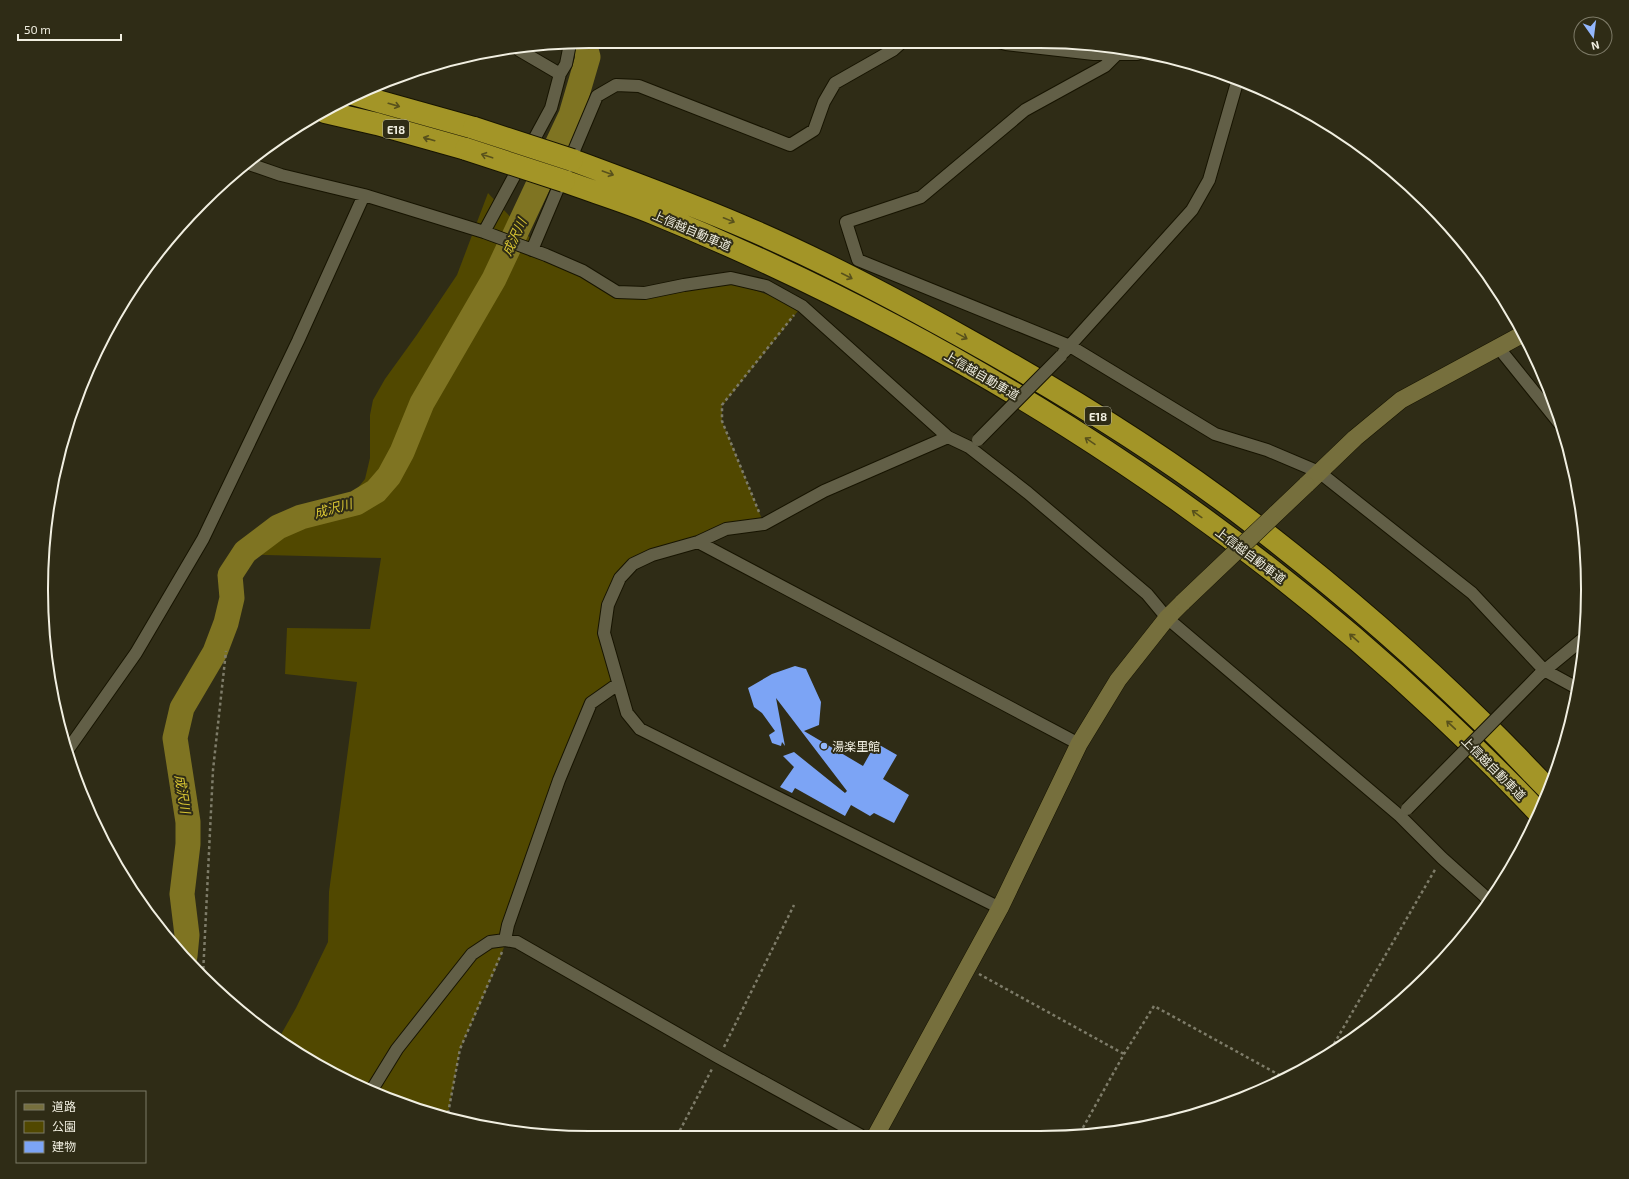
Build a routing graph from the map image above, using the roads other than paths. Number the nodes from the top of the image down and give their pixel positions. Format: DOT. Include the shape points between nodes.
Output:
graph roads {
  1 [pos="895,48"];
  2 [pos="1042,48"];
  3 [pos="569,49"];
  4 [pos="523,53"];
  5 [pos="1117,54"];
  6 [pos="560,74"];
  7 [pos="1236,85"];
  8 [pos="364,97"];
  9 [pos="332,114"];
  10 [pos="253,165"];
  11 [pos="364,195"];
  12 [pos="484,232"];
  13 [pos="532,250"];
  14 [pos="1518,337"];
  15 [pos="1070,346"];
  16 [pos="1498,347"];
  17 [pos="1551,413"];
  18 [pos="948,437"];
  19 [pos="974,443"];
  20 [pos="1319,472"];
  21 [pos="698,542"];
  22 [pos="1167,618"];
  23 [pos="1578,643"];
  24 [pos="1541,673"];
  25 [pos="618,684"];
  26 [pos="1572,686"];
  27 [pos="1079,744"];
  28 [pos="71,745"];
  29 [pos="1544,785"];
  30 [pos="1535,809"];
  31 [pos="1404,813"];
  32 [pos="1485,897"];
  33 [pos="1000,908"];
  34 [pos="505,940"];
  35 [pos="373,1086"];
  36 [pos="853,1131"];
  37 [pos="878,1131"];
  1 -- 13 [label="street" via="835,84 824,102 814,130 790,145 640,86 616,85 597,96"];
  2 -- 5 [label="street"];
  3 -- 6 [label="street" via="566,64"];
  4 -- 6 [label="street"];
  5 -- 15 [label="street" via="1105,66 1024,110 921,197 846,222 858,260"];
  6 -- 12 [label="street" via="551,108"];
  7 -- 15 [label="street" via="1209,180 1192,210"];
  8 -- 29 [label="highway, 上信越自動車道 / E18, one-way, bridge" via="474,128 572,160 737,223 919,312 1008,362 1100,417 1254,524 1338,592 1411,656 1483,722"];
  30 -- 9 [label="highway, 上信越自動車道 / E18, one-way, bridge" via="1399,676 1251,554 1166,492 997,383 907,332 818,287 650,212 466,150"];
  10 -- 11 [label="street" via="281,175"];
  11 -- 12 [label="street"];
  11 -- 28 [label="street" via="298,341 203,539 136,653"];
  12 -- 13 [label="street"];
  13 -- 18 [label="street" via="583,271 617,292 645,293 731,278 766,286 802,306"];
  14 -- 16 [label="street"];
  15 -- 19 [label="street, bridge"];
  15 -- 20 [label="street" via="1215,434 1267,450"];
  16 -- 17 [label="street"];
  16 -- 20 [label="street" via="1401,400"];
  18 -- 19 [label="street"];
  18 -- 21 [label="street" via="824,491 764,524 726,530"];
  19 -- 22 [label="street" via="1028,493 1147,594"];
  20 -- 22 [label="street, bridge"];
  20 -- 24 [label="street" via="1472,593"];
  21 -- 25 [label="street" via="652,555 633,564 620,578 608,605 604,633"];
  21 -- 27 [label="street"];
  22 -- 27 [label="street" via="1118,680"];
  22 -- 31 [label="street"];
  23 -- 24 [label="street"];
  24 -- 26 [label="street"];
  24 -- 31 [label="street, bridge"];
  25 -- 33 [label="street" via="627,713 640,729"];
  25 -- 34 [label="street" via="591,703 559,780"];
  27 -- 33 [label="street"];
  31 -- 32 [label="street" via="1442,858"];
  33 -- 37 [label="street"];
  34 -- 35 [label="street" via="490,942 472,954 397,1049"];
  34 -- 36 [label="street" via="517,942"];
}
